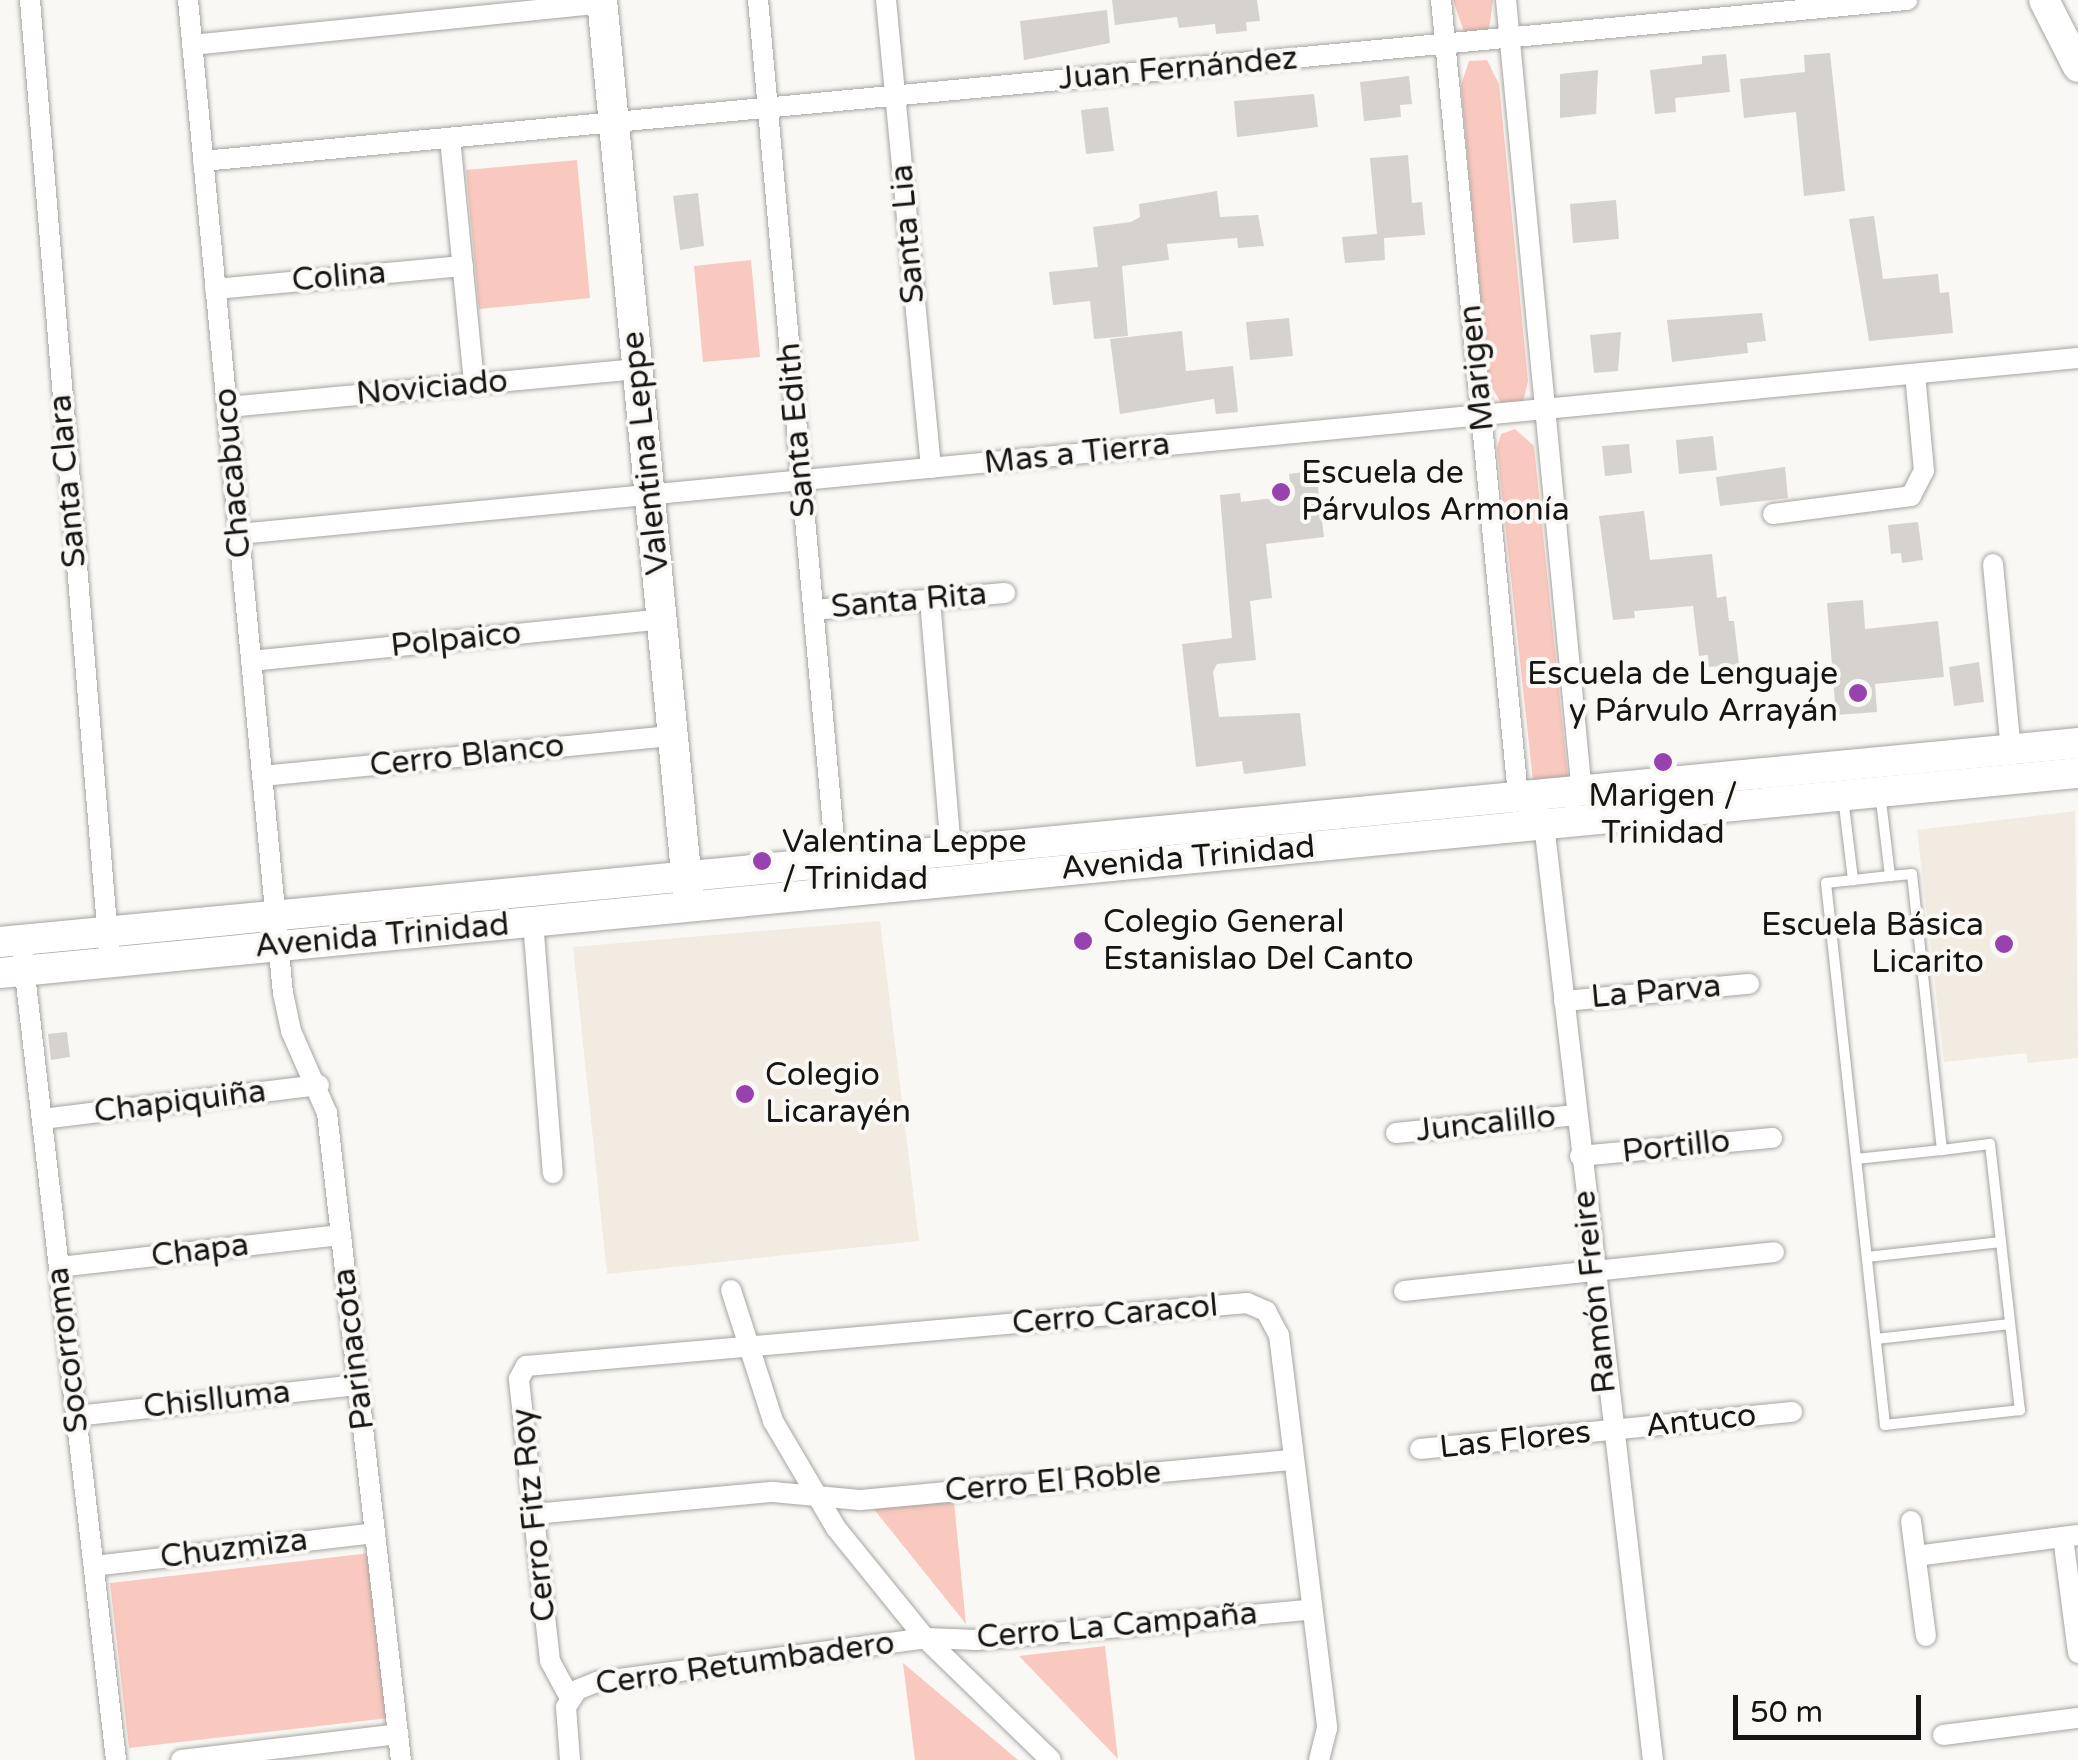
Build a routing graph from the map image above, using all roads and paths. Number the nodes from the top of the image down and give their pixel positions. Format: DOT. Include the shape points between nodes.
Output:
graph roads {
  1 [pos="30,0"];
  2 [pos="188,0"];
  3 [pos="758,0"];
  4 [pos="886,0"];
  5 [pos="1441,0"];
  6 [pos="1506,0"];
  7 [pos="1907,0"];
  8 [pos="2044,0"];
  9 [pos="602,1"];
  10 [pos="1510,38"];
  11 [pos="1445,44"];
  12 [pos="192,45"];
  13 [pos="2078,66"];
  14 [pos="895,96"];
  15 [pos="768,108"];
  16 [pos="614,122"];
  17 [pos="450,138"];
  18 [pos="203,161"];
  19 [pos="462,266"];
  20 [pos="215,289"];
  21 [pos="2078,358"];
  22 [pos="638,369"];
  23 [pos="1915,374"];
  24 [pos="474,384"];
  25 [pos="226,407"];
  26 [pos="1546,409"];
  27 [pos="1481,416"];
  28 [pos="931,468"];
  29 [pos="802,480"];
  30 [pos="650,495"];
  31 [pos="1773,514"];
  32 [pos="239,534"];
  33 [pos="1993,564"];
  34 [pos="1004,592"];
  35 [pos="930,600"];
  36 [pos="814,610"];
  37 [pos="662,620"];
  38 [pos="251,661"];
  39 [pos="673,736"];
  40 [pos="2078,743"];
  41 [pos="2011,750"];
  42 [pos="2078,773"];
  43 [pos="262,776"];
  44 [pos="1582,789"];
  45 [pos="1880,792"];
  46 [pos="1518,795"];
  47 [pos="1843,796"];
  48 [pos="1544,824"];
  49 [pos="951,850"];
  50 [pos="836,861"];
  51 [pos="687,876"];
  52 [pos="1890,876"];
  53 [pos="1853,880"];
  54 [pos="690,906"];
  55 [pos="275,915"];
  56 [pos="533,921"];
  57 [pos="107,931"];
  58 [pos="11,941"];
  59 [pos="278,946"];
  60 [pos="110,962"];
  61 [pos="12,972"];
  62 [pos="1749,984"];
  63 [pos="1564,1000"];
  64 [pos="318,1085"];
  65 [pos="1576,1115"];
  66 [pos="42,1119"];
  67 [pos="1396,1133"];
  68 [pos="1772,1138"];
  69 [pos="1942,1150"];
  70 [pos="1580,1156"];
  71 [pos="1856,1159"];
  72 [pos="553,1173"];
  73 [pos="341,1235"];
  74 [pos="2001,1242"];
  75 [pos="1774,1252"];
  76 [pos="1867,1256"];
  77 [pos="59,1267"];
  78 [pos="1593,1273"];
  79 [pos="731,1290"];
  80 [pos="1404,1292"];
  81 [pos="2010,1324"];
  82 [pos="1876,1339"];
  83 [pos="746,1350"];
  84 [pos="358,1384"];
  85 [pos="1792,1412"];
  86 [pos="76,1416"];
  87 [pos="1610,1431"];
  88 [pos="1420,1449"];
  89 [pos="1292,1460"];
  90 [pos="815,1496"];
  91 [pos="534,1514"];
  92 [pos="1911,1521"];
  93 [pos="375,1533"];
  94 [pos="2071,1536"];
  95 [pos="1916,1556"];
  96 [pos="94,1566"];
  97 [pos="1308,1610"];
  98 [pos="2076,1628"];
  99 [pos="1926,1636"];
  100 [pos="925,1638"];
  101 [pos="2078,1653"];
  102 [pos="570,1698"];
  103 [pos="2078,1718"];
  104 [pos="398,1734"];
  105 [pos="1943,1735"];
  106 [pos="1321,1759"];
  107 [pos="116,1760"];
  108 [pos="180,1760"];
  109 [pos="401,1760"];
  110 [pos="570,1760"];
  111 [pos="1052,1760"];
  112 [pos="1653,1760"];
  1 -- 57 [label="street, Santa Clara"];
  2 -- 12 [label="street, Chacabuco"];
  3 -- 15 [label="street, Santa Edith"];
  4 -- 14 [label="street, Santa Lia"];
  5 -- 11 [label="street, Marigen"];
  6 -- 10 [label="street, Marigen"];
  7 -- 10 [label="street, Juan Fernández"];
  8 -- 13 [label="main road"];
  9 -- 12 [label="street"];
  9 -- 16 [label="main road, Valentina Leppe"];
  10 -- 11 [label="street, Juan Fernández"];
  10 -- 26 [label="street, Marigen"];
  11 -- 14 [label="street, Juan Fernández"];
  11 -- 27 [label="street, Marigen"];
  12 -- 18 [label="street, Chacabuco"];
  14 -- 15 [label="street, Juan Fernández"];
  14 -- 28 [label="street, Santa Lia"];
  15 -- 16 [label="street, Juan Fernández"];
  15 -- 29 [label="street, Santa Edith"];
  16 -- 17 [label="street, Juan Fernández"];
  16 -- 22 [label="main road, Valentina Leppe"];
  17 -- 18 [label="street, Juan Fernández"];
  17 -- 19 [label="street"];
  18 -- 20 [label="street, Chacabuco"];
  19 -- 20 [label="street, Colina"];
  19 -- 24 [label="street"];
  20 -- 25 [label="street, Chacabuco"];
  21 -- 23 [label="street, Mas a Tierra"];
  22 -- 24 [label="street, Noviciado"];
  22 -- 30 [label="main road, Valentina Leppe"];
  23 -- 26 [label="street, Mas a Tierra"];
  23 -- 31 [label="street" via="1924,471 1911,496"];
  24 -- 25 [label="street, Noviciado"];
  25 -- 32 [label="street, Chacabuco"];
  26 -- 27 [label="street, Mas a Tierra"];
  26 -- 44 [label="street, Marigen"];
  27 -- 28 [label="street, Mas a Tierra"];
  27 -- 46 [label="street, Marigen"];
  28 -- 29 [label="street, Mas a Tierra"];
  29 -- 30 [label="street, Mas a Tierra"];
  29 -- 36 [label="street, Santa Edith"];
  30 -- 32 [label="street, Mas a Tierra"];
  30 -- 37 [label="main road, Valentina Leppe"];
  32 -- 38 [label="street, Chacabuco"];
  33 -- 41 [label="street"];
  34 -- 35 [label="street, Santa Rita"];
  35 -- 36 [label="street, Santa Rita"];
  35 -- 49 [label="street"];
  36 -- 50 [label="street, Santa Edith"];
  37 -- 38 [label="street, Polpaico"];
  37 -- 39 [label="main road, Valentina Leppe"];
  38 -- 43 [label="street, Chacabuco"];
  39 -- 43 [label="street, Cerro Blanco"];
  39 -- 51 [label="main road, Valentina Leppe"];
  40 -- 41 [label="main road, Avenida Trinidad"];
  41 -- 44 [label="main road, Avenida Trinidad"];
  42 -- 45 [label="main road, Avenida Trinidad"];
  43 -- 55 [label="street, Chacabuco"];
  44 -- 46 [label="main road, Avenida Trinidad"];
  44 -- 48 [label="street"];
  45 -- 47 [label="main road, Avenida Trinidad"];
  45 -- 52 [label="lane"];
  46 -- 48 [label="street"];
  46 -- 49 [label="main road, Avenida Trinidad"];
  47 -- 48 [label="main road, Avenida Trinidad"];
  47 -- 53 [label="lane"];
  48 -- 54 [label="main road, Avenida Trinidad"];
  48 -- 63 [label="street, Ramón Freire"];
  49 -- 50 [label="main road, Avenida Trinidad"];
  50 -- 51 [label="main road, Avenida Trinidad"];
  51 -- 54 [label="main road, Valentina Leppe"];
  51 -- 55 [label="main road, Avenida Trinidad"];
  52 -- 53 [label="lane"];
  52 -- 69 [label="lane" via="1912,874"];
  53 -- 71 [label="lane" via="1826,883"];
  54 -- 56 [label="main road, Avenida Trinidad"];
  55 -- 57 [label="main road, Avenida Trinidad"];
  55 -- 59 [label="street, Chacabuco"];
  56 -- 59 [label="main road, Avenida Trinidad"];
  56 -- 72 [label="street"];
  57 -- 58 [label="main road, Avenida Trinidad"];
  57 -- 60 [label="street, Santa Clara"];
  58 -- 61 [label="street, Socorroma"];
  59 -- 60 [label="main road, Avenida Trinidad"];
  59 -- 64 [label="street, Parinacota" via="286,1013"];
  60 -- 61 [label="main road, Avenida Trinidad"];
  61 -- 66 [label="street, Socorroma"];
  62 -- 63 [label="street, La Parva"];
  63 -- 65 [label="street, Ramón Freire"];
  64 -- 66 [label="street, Chapiquiña"];
  64 -- 73 [label="street, Parinacota"];
  65 -- 67 [label="street, Juncalillo"];
  65 -- 70 [label="street, Ramón Freire"];
  66 -- 77 [label="street, Socorroma"];
  68 -- 70 [label="street, Portillo"];
  69 -- 71 [label="lane"];
  69 -- 74 [label="lane" via="1990,1144"];
  70 -- 78 [label="street, Ramón Freire"];
  71 -- 76 [label="lane"];
  73 -- 77 [label="street, Chapa"];
  73 -- 84 [label="street, Parinacota"];
  74 -- 76 [label="lane"];
  74 -- 81 [label="lane"];
  75 -- 78 [label="street"];
  76 -- 82 [label="lane"];
  77 -- 86 [label="street, Socorroma"];
  78 -- 80 [label="street"];
  78 -- 87 [label="street, Ramón Freire"];
  79 -- 83 [label="street"];
  81 -- 82 [label="lane"];
  81 -- 82 [label="lane" via="2020,1410 1885,1425"];
  83 -- 89 [label="street, Cerro Caracol" via="1247,1303 1266,1311 1277,1326"];
  83 -- 90 [label="street" via="773,1421"];
  83 -- 91 [label="street, Cerro Fitz Roy" via="526,1366 519,1379"];
  84 -- 86 [label="street, Chislluma"];
  84 -- 93 [label="street, Parinacota"];
  85 -- 87 [label="street, Antuco"];
  86 -- 96 [label="street, Socorroma"];
  87 -- 88 [label="street, Las Flores"];
  87 -- 112 [label="street, Ramón Freire"];
  89 -- 90 [label="street, Cerro El Roble" via="860,1500"];
  89 -- 97 [label="street, Cerro Caracol"];
  90 -- 91 [label="street, Cerro El Roble" via="773,1492"];
  90 -- 100 [label="street"];
  91 -- 102 [label="street, Cerro Fitz Roy" via="552,1672"];
  92 -- 95 [label="street"];
  93 -- 96 [label="street, Chuzmiza"];
  93 -- 104 [label="street, Parinacota"];
  94 -- 95 [label="street"];
  94 -- 98 [label="street"];
  95 -- 99 [label="street"];
  96 -- 107 [label="street, Socorroma"];
  97 -- 100 [label="street, Cerro La Campaña" via="977,1640"];
  97 -- 106 [label="street, Cerro Caracol" via="1328,1738"];
  98 -- 101 [label="street"];
  100 -- 102 [label="street, Cerro Retumbadero" via="596,1682"];
  100 -- 111 [label="street"];
  102 -- 110 [label="street, Cerro Fitz Roy" via="564,1716"];
  103 -- 105 [label="street"];
  104 -- 108 [label="street"];
  104 -- 109 [label="street, Parinacota"];
}
